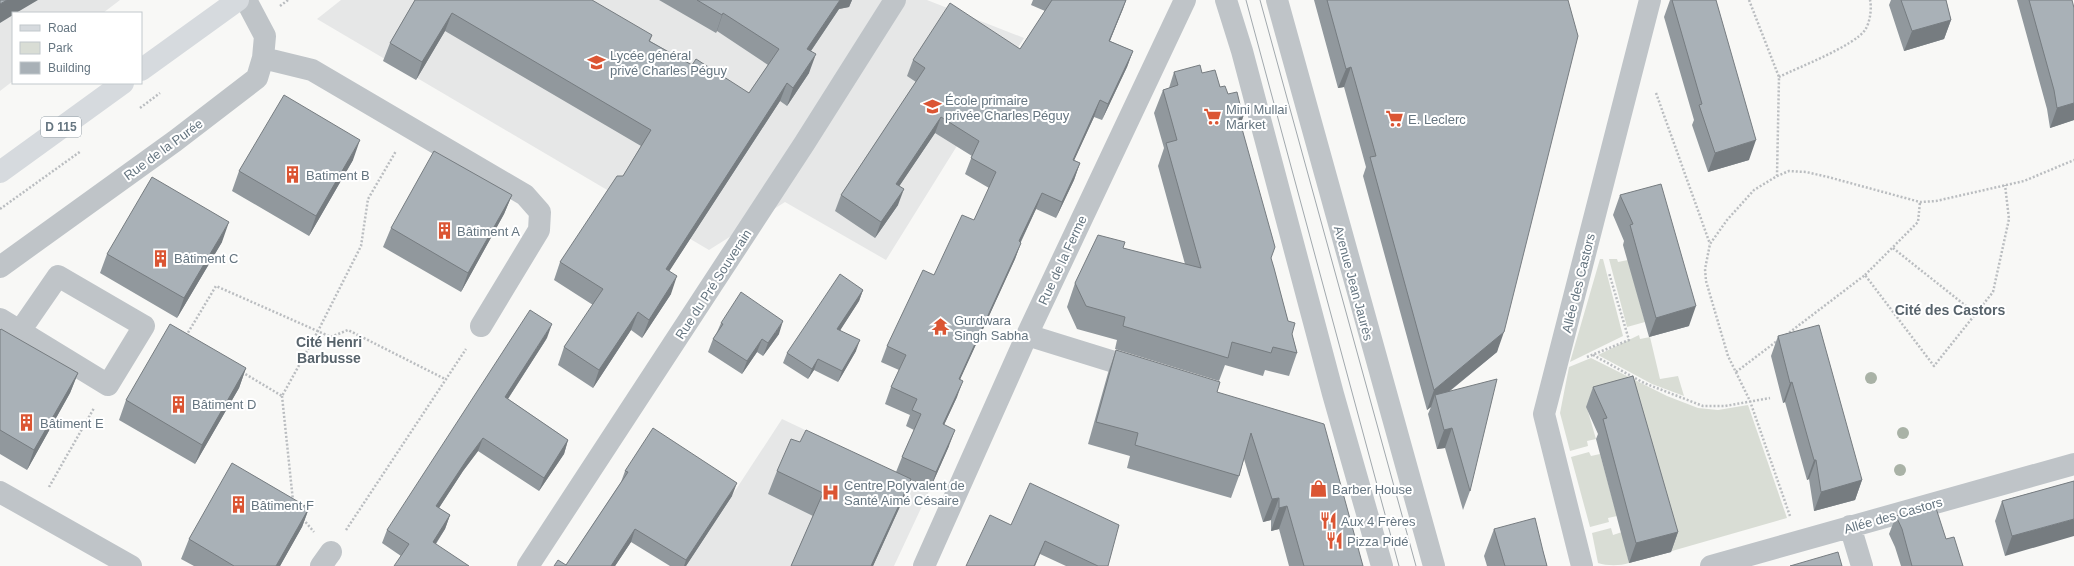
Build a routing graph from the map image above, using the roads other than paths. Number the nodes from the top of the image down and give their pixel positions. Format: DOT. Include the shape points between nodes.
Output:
graph roads {
  1 [pos="238,0"];
  2 [pos="246,0"];
  3 [pos="895,0"];
  4 [pos="1185,0"];
  5 [pos="1226,0"];
  6 [pos="1277,0"];
  7 [pos="1650,0"];
  8 [pos="263,58"];
  9 [pos="142,69"];
  10 [pos="121,84"];
  11 [pos="0,172"];
  12 [pos="0,266"];
  13 [pos="0,319"];
  14 [pos="481,326"];
  15 [pos="20,331"];
  16 [pos="1027,335"];
  17 [pos="1160,376"];
  18 [pos="1319,425"];
  19 [pos="1344,431"];
  20 [pos="2074,464"];
  21 [pos="0,492"];
  22 [pos="1850,526"];
  23 [pos="131,566"];
  24 [pos="528,566"];
  25 [pos="924,566"];
  26 [pos="1382,566"];
  27 [pos="1434,566"];
  28 [pos="1582,566"];
  29 [pos="1711,566"];
  30 [pos="1862,566"];
  1 -- 9 [label="main road"];
  2 -- 8 [label="street, Rue de la Purée" via="265,36"];
  3 -- 24 [label="street, Rue du Pré Souverain" via="800,151"];
  4 -- 16 [label="street, Rue de la Ferme"];
  5 -- 19 [label="street"];
  6 -- 27 [label="street, Avenue Jean Jaurès"];
  7 -- 28 [label="street, Allée des Castors" via="1544,414"];
  8 -- 12 [label="street, Rue de la Purée" via="257,78 175,141"];
  8 -- 14 [label="street" via="312,70 525,195 540,212 539,230"];
  10 -- 11 [label="main road, D 115"];
  13 -- 15 [label="street"];
  15 -- 15 [label="street" via="108,385 144,326 58,276"];
  16 -- 17 [label="street"];
  16 -- 25 [label="street, Rue de la Ferme"];
  18 -- 19 [label="street"];
  19 -- 26 [label="street"];
  20 -- 22 [label="street, Allée des Castors"];
  21 -- 23 [label="street"];
  22 -- 29 [label="street, Allée des Castors"];
  22 -- 30 [label="street"];
}
